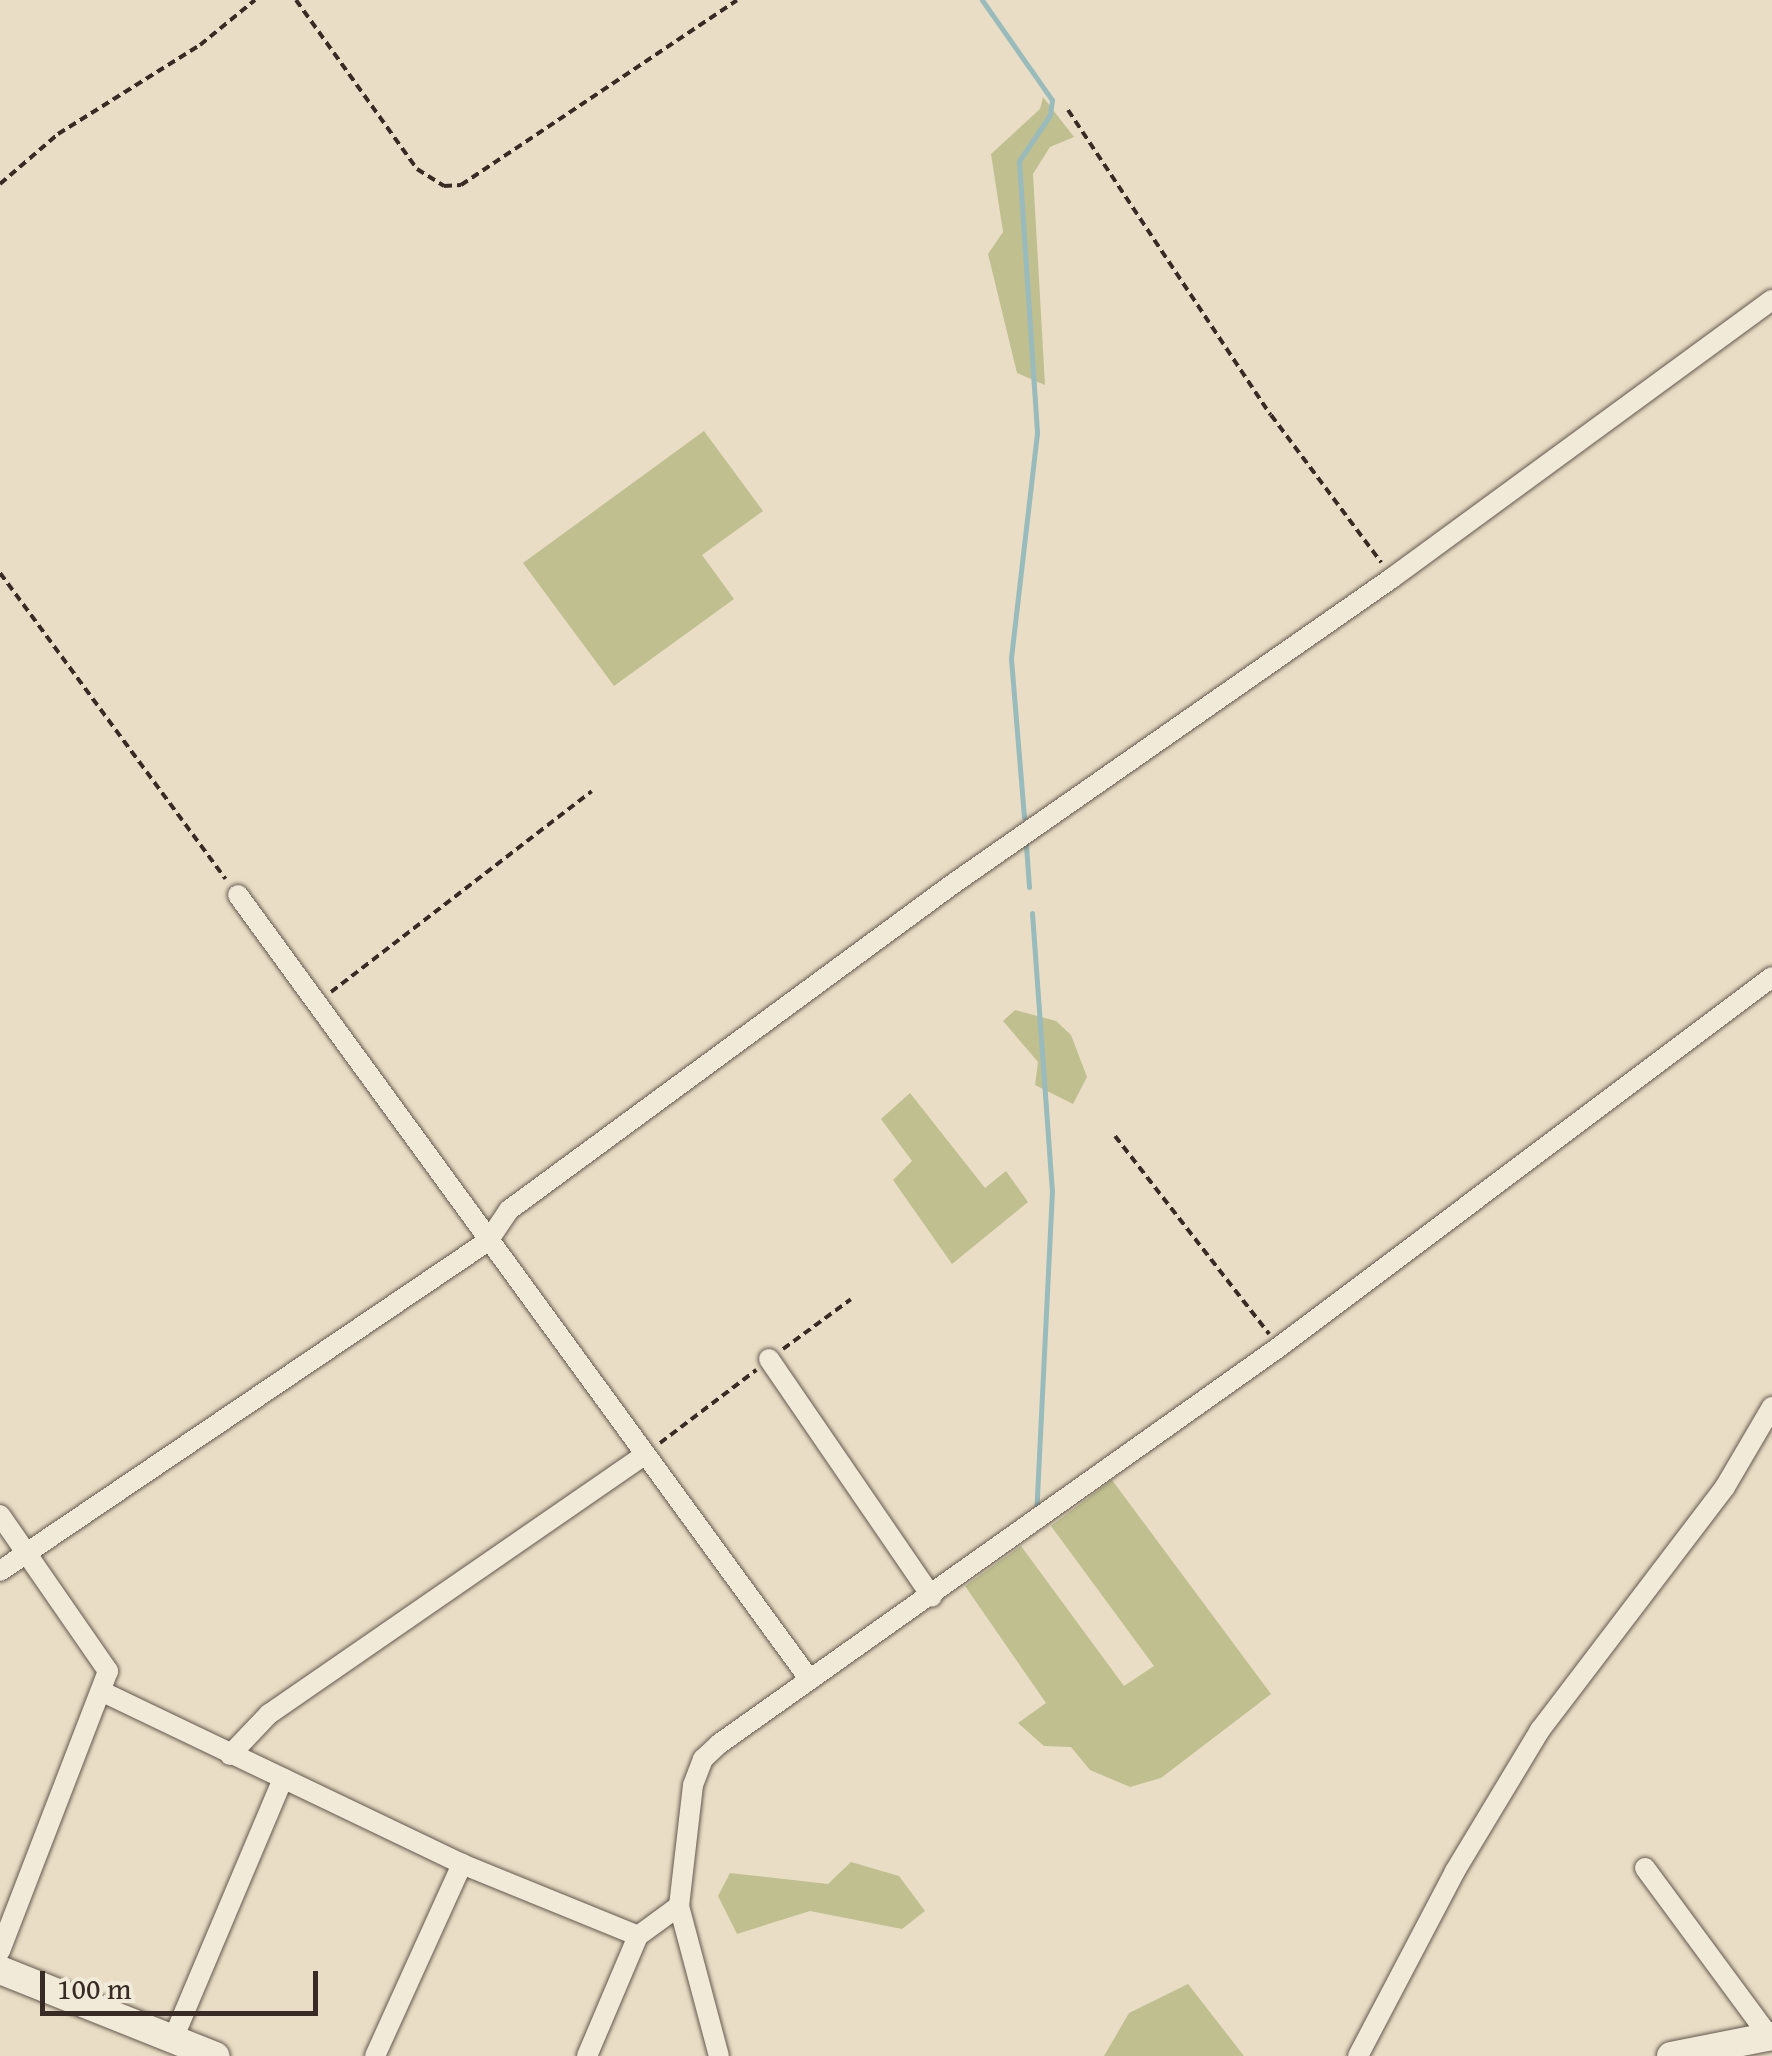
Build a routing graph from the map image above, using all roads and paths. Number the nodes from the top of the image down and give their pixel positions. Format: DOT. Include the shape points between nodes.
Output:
graph roads {
  1 [pos="255,0"];
  2 [pos="296,0"];
  3 [pos="736,0"];
  4 [pos="1068,110"];
  5 [pos="0,184"];
  6 [pos="1772,300"];
  7 [pos="0,572"];
  8 [pos="1392,578"];
  9 [pos="592,791"];
  10 [pos="238,895"];
  11 [pos="1772,977"];
  12 [pos="319,1000"];
  13 [pos="1116,1136"];
  14 [pos="488,1241"];
  15 [pos="851,1299"];
  16 [pos="1279,1346"];
  17 [pos="770,1359"];
  18 [pos="1772,1407"];
  19 [pos="644,1455"];
  20 [pos="0,1515"];
  21 [pos="26,1552"];
  22 [pos="0,1570"];
  23 [pos="932,1597"];
  24 [pos="810,1680"];
  25 [pos="105,1693"];
  26 [pos="230,1755"];
  27 [pos="283,1778"];
  28 [pos="462,1864"];
  29 [pos="1645,1868"];
  30 [pos="679,1906"];
  31 [pos="638,1936"];
  32 [pos="0,1951"];
  33 [pos="0,1970"];
  34 [pos="1771,2036"];
  35 [pos="173,2039"];
  36 [pos="216,2056"];
  37 [pos="374,2056"];
  38 [pos="587,2056"];
  39 [pos="719,2056"];
  40 [pos="1358,2056"];
  41 [pos="1671,2056"];
  1 -- 5 [label="path" via="200,46 58,134"];
  2 -- 3 [label="path" via="417,169 444,186 461,185"];
  4 -- 8 [label="path" via="1271,415"];
  6 -- 8 [label="street"];
  7 -- 10 [label="path"];
  8 -- 14 [label="street" via="691,1076 509,1210"];
  9 -- 12 [label="path"];
  10 -- 12 [label="street"];
  11 -- 16 [label="street"];
  12 -- 14 [label="street"];
  13 -- 16 [label="path"];
  14 -- 19 [label="street"];
  14 -- 21 [label="street"];
  15 -- 17 [label="path"];
  16 -- 23 [label="street"];
  17 -- 19 [label="path"];
  17 -- 23 [label="street"];
  18 -- 40 [label="street" via="1726,1486 1540,1730 1455,1871"];
  19 -- 24 [label="street"];
  19 -- 26 [label="street" via="269,1714"];
  20 -- 21 [label="street"];
  21 -- 22 [label="street"];
  21 -- 25 [label="street" via="108,1672"];
  23 -- 24 [label="street"];
  24 -- 30 [label="street" via="702,1759"];
  25 -- 26 [label="street"];
  25 -- 32 [label="street"];
  26 -- 27 [label="street"];
  27 -- 28 [label="street"];
  27 -- 35 [label="street"];
  28 -- 31 [label="street"];
  28 -- 37 [label="street"];
  29 -- 34 [label="street"];
  30 -- 31 [label="street"];
  30 -- 39 [label="street"];
  31 -- 38 [label="street"];
  33 -- 35 [label="main road"];
  34 -- 41 [label="main road"];
  35 -- 36 [label="main road"];
}
